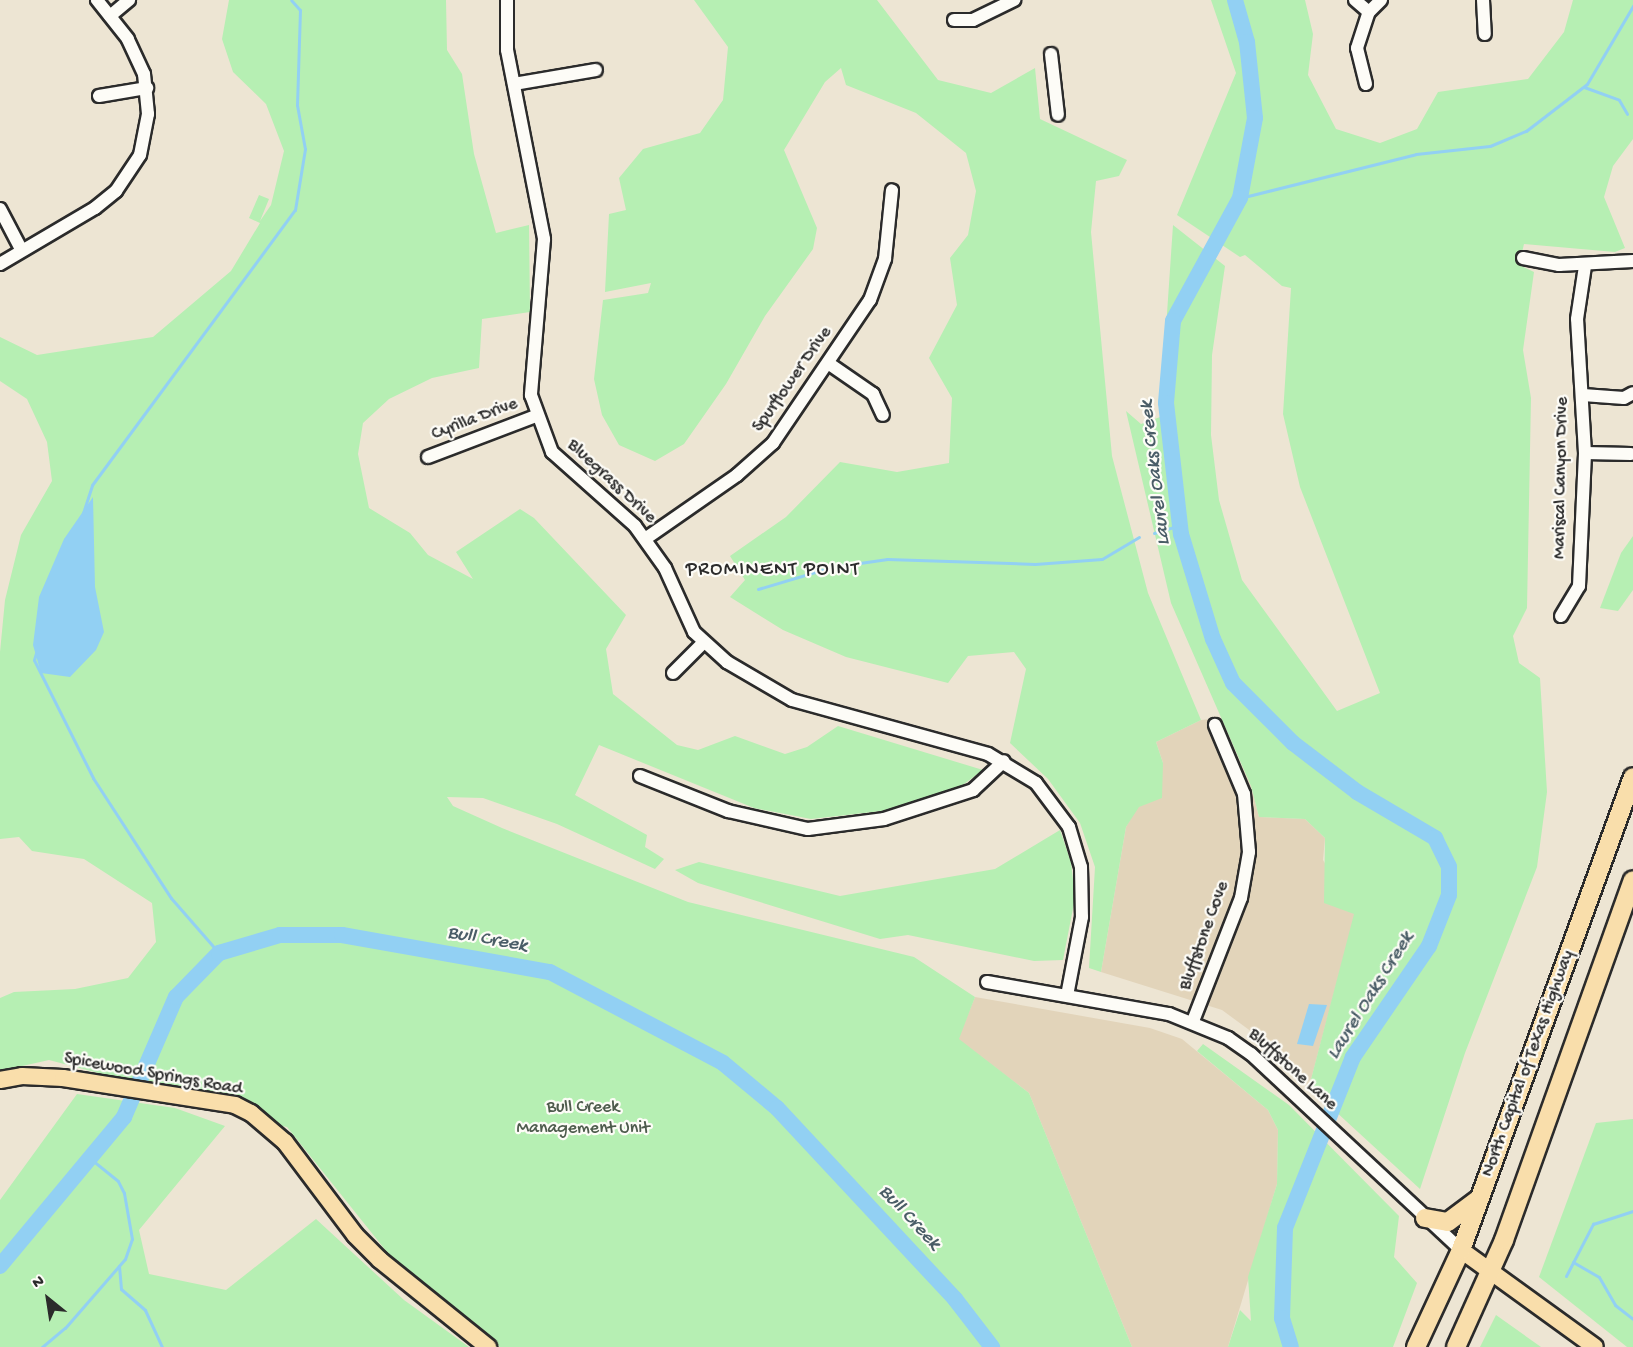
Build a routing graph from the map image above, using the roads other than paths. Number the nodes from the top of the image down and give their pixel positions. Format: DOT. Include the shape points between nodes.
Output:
graph roads {
  1 [pos="97,0"];
  2 [pos="129,0"];
  3 [pos="507,0"];
  4 [pos="1014,0"];
  5 [pos="1355,0"];
  6 [pos="1381,0"];
  7 [pos="1483,0"];
  8 [pos="1369,12"];
  9 [pos="110,16"];
  10 [pos="954,20"];
  11 [pos="1485,34"];
  12 [pos="1051,54"];
  13 [pos="596,70"];
  14 [pos="514,84"];
  15 [pos="1366,84"];
  16 [pos="147,88"];
  17 [pos="99,96"];
  18 [pos="1058,115"];
  19 [pos="892,190"];
  20 [pos="0,209"];
  21 [pos="21,249"];
  22 [pos="1523,258"];
  23 [pos="1633,261"];
  24 [pos="0,264"];
  25 [pos="1585,266"];
  26 [pos="828,363"];
  27 [pos="1633,393"];
  28 [pos="1583,395"];
  29 [pos="883,415"];
  30 [pos="536,416"];
  31 [pos="1585,453"];
  32 [pos="1631,454"];
  33 [pos="428,457"];
  34 [pos="645,539"];
  35 [pos="1561,616"];
  36 [pos="702,644"];
  37 [pos="673,673"];
  38 [pos="1215,725"];
  39 [pos="1004,761"];
  40 [pos="640,776"];
  41 [pos="1633,777"];
  42 [pos="1633,880"];
  43 [pos="987,982"];
  44 [pos="1067,996"];
  45 [pos="1193,1020"];
  46 [pos="0,1080"];
  47 [pos="1481,1197"];
  48 [pos="1425,1218"];
  49 [pos="1461,1250"];
  50 [pos="1492,1270"];
  51 [pos="488,1347"];
  52 [pos="1416,1347"];
  53 [pos="1456,1347"];
  54 [pos="1595,1347"];
  1 -- 9 [label="street"];
  2 -- 9 [label="street"];
  3 -- 14 [label="street, Bluegrass Drive" via="507,50"];
  4 -- 10 [label="street" via="973,20"];
  5 -- 8 [label="street"];
  6 -- 8 [label="street"];
  7 -- 11 [label="street"];
  8 -- 15 [label="street" via="1357,48"];
  9 -- 16 [label="street" via="138,56"];
  12 -- 18 [label="street"];
  13 -- 14 [label="street"];
  14 -- 30 [label="street, Bluegrass Drive" via="544,239 541,308 529,378"];
  16 -- 17 [label="street"];
  16 -- 21 [label="street" via="146,137 134,169 95,208"];
  19 -- 26 [label="street, Spurflower Drive" via="879,278"];
  20 -- 21 [label="street"];
  21 -- 24 [label="street"];
  22 -- 25 [label="street"];
  23 -- 25 [label="street"];
  25 -- 28 [label="street, Mariscal Canyon Drive" via="1576,319"];
  26 -- 29 [label="street" via="873,394"];
  26 -- 34 [label="street, Spurflower Drive" via="756,460"];
  27 -- 28 [label="street" via="1624,398"];
  28 -- 31 [label="street, Mariscal Canyon Drive"];
  30 -- 33 [label="street, Cyrilla Drive"];
  30 -- 34 [label="street, Bluegrass Drive" via="562,466 615,507"];
  31 -- 32 [label="street"];
  31 -- 35 [label="street, Mariscal Canyon Drive" via="1579,586"];
  34 -- 36 [label="street, Bluegrass Drive"];
  36 -- 37 [label="street"];
  36 -- 39 [label="street, Bluegrass Drive" via="792,700"];
  38 -- 45 [label="street, Bluffstone Cove" via="1238,773 1250,823 1249,852 1241,898"];
  39 -- 40 [label="street" via="973,790 884,819 808,829 728,811"];
  39 -- 44 [label="street, Bluegrass Drive" via="1050,798 1077,846 1083,897"];
  41 -- 47 [label="highway, North Capital of Texas Highway"];
  42 -- 50 [label="highway, North Capital of Texas Highway"];
  43 -- 44 [label="street, Bluffstone Lane"];
  44 -- 45 [label="street, Bluffstone Lane"];
  45 -- 48 [label="street, Bluffstone Lane" via="1251,1054"];
  46 -- 51 [label="main road, Spicewood Springs Road" via="38,1076 235,1105 269,1126 355,1235"];
  47 -- 48 [label="highway" via="1457,1219 1439,1223"];
  47 -- 49 [label="highway, North Capital of Texas Highway"];
  48 -- 49 [label="street, Bluffstone Lane"];
  49 -- 50 [label="main road"];
  49 -- 52 [label="highway, North Capital of Texas Highway"];
  50 -- 53 [label="highway, North Capital of Texas Highway"];
  50 -- 54 [label="main road"];
}
